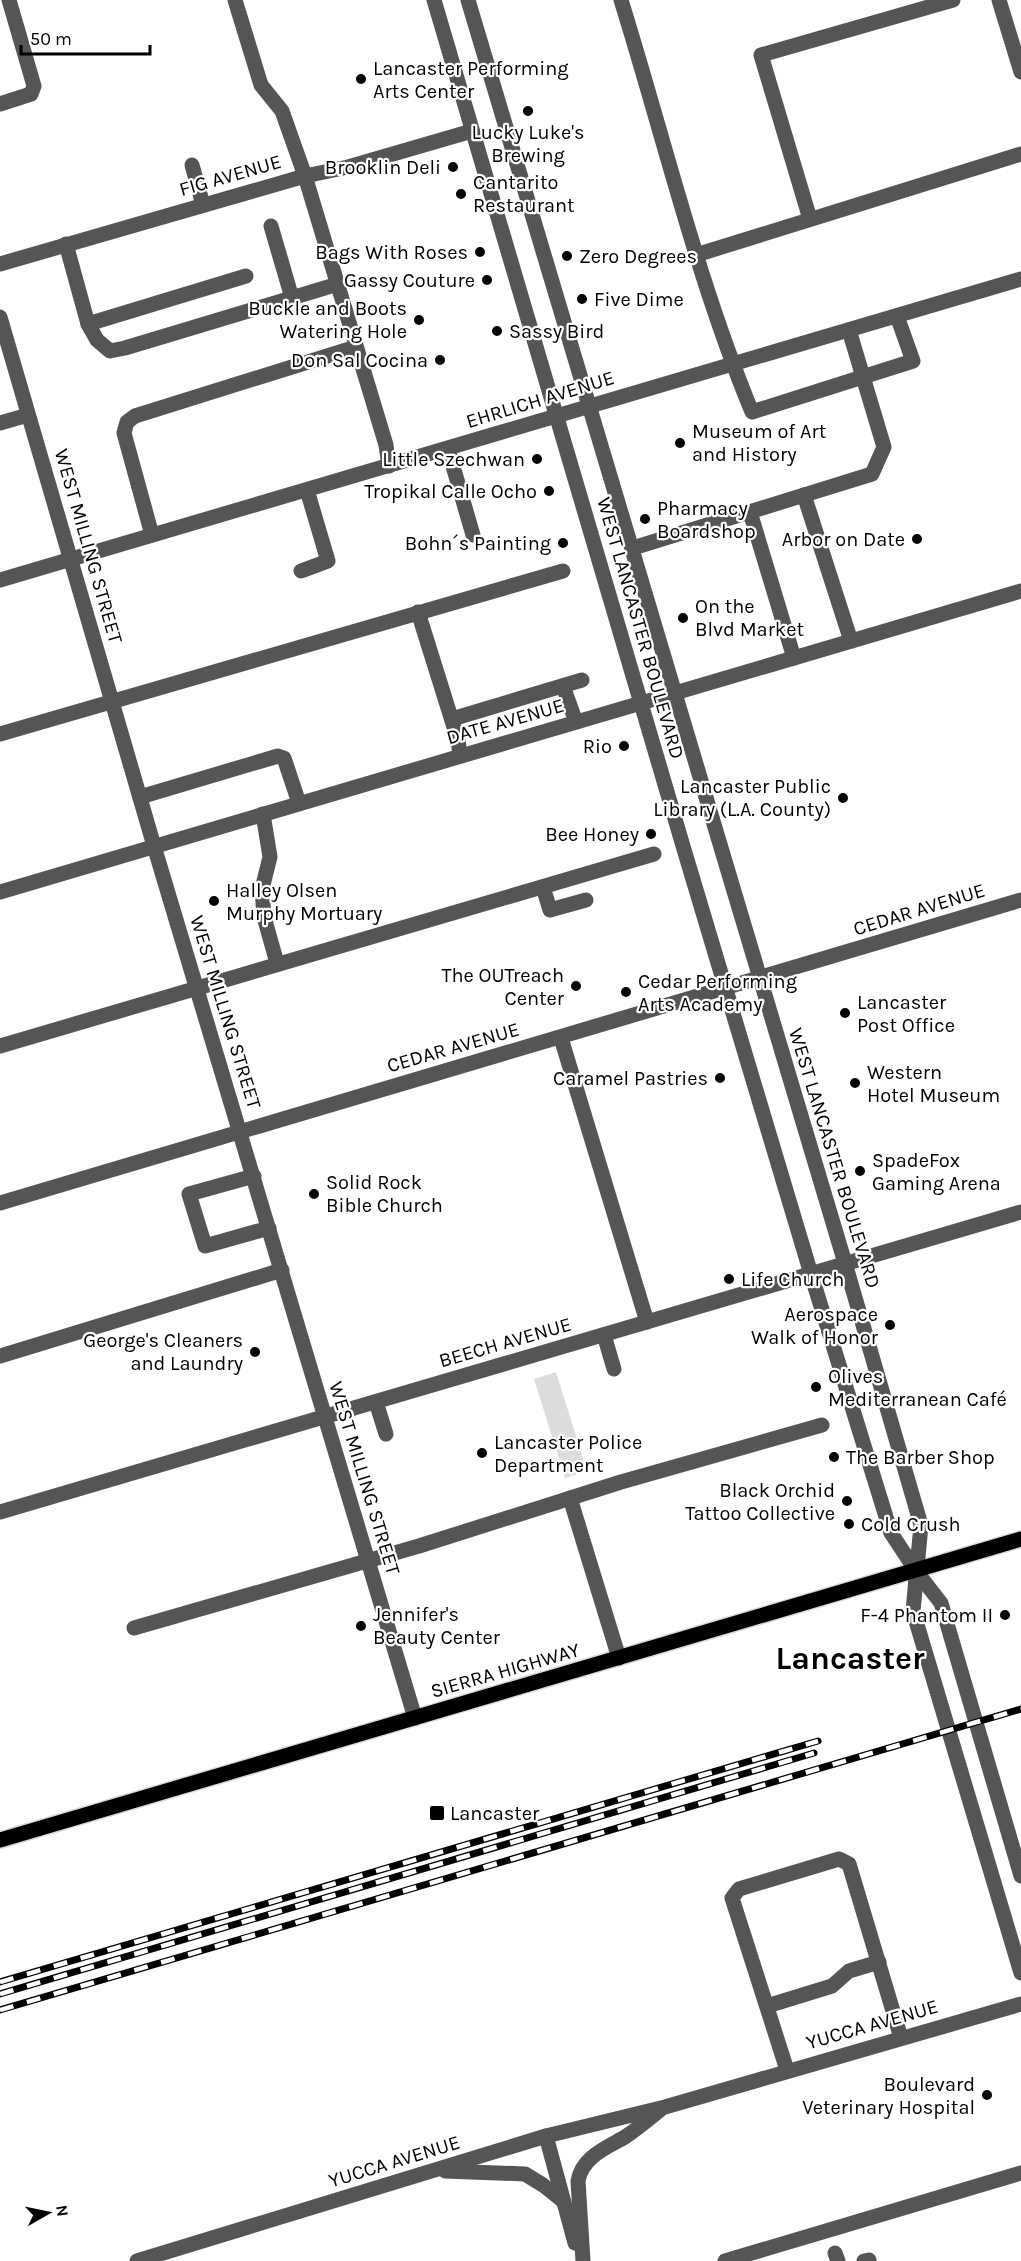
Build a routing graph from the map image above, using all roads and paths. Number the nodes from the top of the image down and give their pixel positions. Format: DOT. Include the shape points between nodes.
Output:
graph roads {
  1 [pos="9,0"];
  2 [pos="235,0"];
  3 [pos="434,0"];
  4 [pos="468,0"];
  5 [pos="621,0"];
  6 [pos="953,0"];
  7 [pos="999,0"];
  8 [pos="1021,72"];
  9 [pos="0,104"];
  10 [pos="472,131"];
  11 [pos="1021,154"];
  12 [pos="192,165"];
  13 [pos="306,176"];
  14 [pos="203,205"];
  15 [pos="810,219"];
  16 [pos="271,226"];
  17 [pos="66,244"];
  18 [pos="696,255"];
  19 [pos="0,264"];
  20 [pos="246,276"];
  21 [pos="1021,279"];
  22 [pos="338,284"];
  23 [pos="292,298"];
  24 [pos="897,316"];
  25 [pos="0,317"];
  26 [pos="87,324"];
  27 [pos="849,330"];
  28 [pos="356,347"];
  29 [pos="732,365"];
  30 [pos="862,377"];
  31 [pos="589,406"];
  32 [pos="28,415"];
  33 [pos="556,416"];
  34 [pos="0,423"];
  35 [pos="448,449"];
  36 [pos="389,466"];
  37 [pos="307,490"];
  38 [pos="804,495"];
  39 [pos="750,512"];
  40 [pos="152,535"];
  41 [pos="473,535"];
  42 [pos="633,548"];
  43 [pos="71,559"];
  44 [pos="301,571"];
  45 [pos="563,571"];
  46 [pos="0,580"];
  47 [pos="1021,591"];
  48 [pos="418,612"];
  49 [pos="851,641"];
  50 [pos="794,658"];
  51 [pos="582,680"];
  52 [pos="563,686"];
  53 [pos="676,693"];
  54 [pos="112,700"];
  55 [pos="641,703"];
  56 [pos="452,719"];
  57 [pos="576,722"];
  58 [pos="0,734"];
  59 [pos="460,755"];
  60 [pos="140,796"];
  61 [pos="299,803"];
  62 [pos="263,814"];
  63 [pos="154,846"];
  64 [pos="654,854"];
  65 [pos="543,887"];
  66 [pos="0,892"];
  67 [pos="586,900"];
  68 [pos="1021,900"];
  69 [pos="277,963"];
  70 [pos="760,978"];
  71 [pos="197,988"];
  72 [pos="726,988"];
  73 [pos="561,1038"];
  74 [pos="0,1046"];
  75 [pos="240,1132"];
  76 [pos="254,1176"];
  77 [pos="0,1203"];
  78 [pos="1021,1212"];
  79 [pos="269,1228"];
  80 [pos="845,1263"];
  81 [pos="282,1270"];
  82 [pos="811,1274"];
  83 [pos="647,1322"];
  84 [pos="604,1335"];
  85 [pos="0,1356"];
  86 [pos="614,1369"];
  87 [pos="376,1402"];
  88 [pos="325,1417"];
  89 [pos="822,1425"];
  90 [pos="386,1434"];
  91 [pos="570,1498"];
  92 [pos="0,1512"];
  93 [pos="1021,1539"];
  94 [pos="368,1560"];
  95 [pos="916,1571"];
  96 [pos="134,1628"];
  97 [pos="619,1658"];
  98 [pos="415,1718"];
  99 [pos="0,1840"];
  100 [pos="1021,1876"];
  101 [pos="879,1962"];
  102 [pos="1021,1972"];
  103 [pos="1021,2004"];
  104 [pos="767,2006"];
  105 [pos="902,2038"];
  106 [pos="787,2070"];
  107 [pos="665,2107"];
  108 [pos="546,2136"];
  109 [pos="433,2171"];
  110 [pos="1021,2173"];
  111 [pos="563,2201"];
  112 [pos="137,2261"];
  113 [pos="581,2261"];
  114 [pos="725,2261"];
  1 -- 9 [label="street" via="34,86 31,94"];
  2 -- 13 [label="street" via="261,85 282,111"];
  3 -- 10 [label="street, WEST LANCASTER BOULEVARD"];
  4 -- 31 [label="street, WEST LANCASTER BOULEVARD"];
  5 -- 18 [label="street"];
  6 -- 15 [label="street" via="761,55"];
  7 -- 8 [label="street"];
  10 -- 13 [label="street, FIG AVENUE"];
  10 -- 33 [label="street, WEST LANCASTER BOULEVARD"];
  11 -- 15 [label="street"];
  12 -- 14 [label="street"];
  13 -- 14 [label="street, FIG AVENUE"];
  13 -- 22 [label="street"];
  14 -- 17 [label="street, FIG AVENUE"];
  15 -- 18 [label="street"];
  16 -- 23 [label="street"];
  17 -- 19 [label="street, FIG AVENUE"];
  17 -- 26 [label="street"];
  18 -- 29 [label="street"];
  20 -- 26 [label="street"];
  21 -- 24 [label="street, EHRLICH AVENUE"];
  22 -- 23 [label="street"];
  22 -- 28 [label="street"];
  23 -- 26 [label="street" via="110,351"];
  24 -- 27 [label="street, EHRLICH AVENUE"];
  24 -- 30 [label="street" via="913,361"];
  25 -- 32 [label="street, WEST MILLING STREET"];
  27 -- 29 [label="street, EHRLICH AVENUE"];
  27 -- 30 [label="street"];
  28 -- 36 [label="street"];
  28 -- 40 [label="street" via="135,416 127,422 124,433"];
  29 -- 30 [label="street" via="752,412"];
  29 -- 31 [label="street, EHRLICH AVENUE"];
  30 -- 38 [label="street" via="884,447 872,474"];
  31 -- 33 [label="street, EHRLICH AVENUE"];
  31 -- 42 [label="street, WEST LANCASTER BOULEVARD"];
  32 -- 34 [label="street"];
  32 -- 43 [label="street, WEST MILLING STREET"];
  33 -- 35 [label="street, EHRLICH AVENUE"];
  33 -- 55 [label="street, WEST LANCASTER BOULEVARD"];
  35 -- 36 [label="street, EHRLICH AVENUE"];
  35 -- 41 [label="street"];
  36 -- 37 [label="street, EHRLICH AVENUE"];
  37 -- 40 [label="street, EHRLICH AVENUE"];
  37 -- 44 [label="street" via="328,561"];
  38 -- 39 [label="street"];
  38 -- 49 [label="street"];
  39 -- 42 [label="street"];
  39 -- 50 [label="street"];
  40 -- 43 [label="street, EHRLICH AVENUE"];
  42 -- 53 [label="street, WEST LANCASTER BOULEVARD"];
  43 -- 46 [label="street, EHRLICH AVENUE"];
  43 -- 54 [label="street, WEST MILLING STREET"];
  45 -- 48 [label="street"];
  47 -- 49 [label="street, DATE AVENUE"];
  48 -- 54 [label="street"];
  48 -- 56 [label="street"];
  49 -- 50 [label="street, DATE AVENUE"];
  50 -- 53 [label="street, DATE AVENUE"];
  51 -- 52 [label="street"];
  52 -- 56 [label="street"];
  52 -- 57 [label="street"];
  53 -- 55 [label="street, DATE AVENUE"];
  53 -- 70 [label="street, WEST LANCASTER BOULEVARD"];
  54 -- 58 [label="street"];
  54 -- 60 [label="street, WEST MILLING STREET"];
  55 -- 57 [label="street, DATE AVENUE"];
  55 -- 72 [label="street, WEST LANCASTER BOULEVARD"];
  56 -- 59 [label="street"];
  57 -- 59 [label="street, DATE AVENUE"];
  59 -- 61 [label="street, DATE AVENUE"];
  60 -- 61 [label="street" via="278,756 284,758"];
  60 -- 63 [label="street, WEST MILLING STREET"];
  61 -- 62 [label="street, DATE AVENUE"];
  62 -- 63 [label="street, DATE AVENUE"];
  62 -- 69 [label="street" via="270,857 262,889 264,917"];
  63 -- 66 [label="street, DATE AVENUE"];
  63 -- 71 [label="street, WEST MILLING STREET"];
  64 -- 65 [label="street"];
  65 -- 67 [label="street" via="550,910"];
  65 -- 69 [label="street"];
  68 -- 70 [label="street, CEDAR AVENUE"];
  69 -- 71 [label="street"];
  70 -- 72 [label="street, CEDAR AVENUE"];
  70 -- 80 [label="street, WEST LANCASTER BOULEVARD"];
  71 -- 74 [label="street"];
  71 -- 75 [label="street, WEST MILLING STREET"];
  72 -- 73 [label="street, CEDAR AVENUE"];
  72 -- 82 [label="street, WEST LANCASTER BOULEVARD"];
  73 -- 75 [label="street, CEDAR AVENUE"];
  73 -- 83 [label="street"];
  75 -- 76 [label="street, WEST MILLING STREET"];
  75 -- 77 [label="street, CEDAR AVENUE"];
  76 -- 79 [label="street, WEST MILLING STREET"];
  76 -- 79 [label="street" via="189,1194 205,1246"];
  78 -- 80 [label="street, BEECH AVENUE"];
  79 -- 81 [label="street, WEST MILLING STREET"];
  80 -- 82 [label="street, BEECH AVENUE"];
  80 -- 95 [label="street, WEST LANCASTER BOULEVARD" via="921,1525"];
  81 -- 85 [label="street"];
  81 -- 88 [label="street, WEST MILLING STREET"];
  82 -- 83 [label="street, BEECH AVENUE"];
  82 -- 95 [label="street, WEST LANCASTER BOULEVARD" via="891,1533"];
  83 -- 84 [label="street, BEECH AVENUE"];
  84 -- 86 [label="street"];
  84 -- 87 [label="street, BEECH AVENUE"];
  87 -- 88 [label="street, BEECH AVENUE"];
  87 -- 90 [label="street"];
  88 -- 92 [label="street, BEECH AVENUE"];
  88 -- 94 [label="street, WEST MILLING STREET"];
  89 -- 91 [label="street"];
  91 -- 94 [label="street"];
  91 -- 97 [label="street"];
  93 -- 95 [label="main road, SIERRA HIGHWAY"];
  94 -- 96 [label="street"];
  94 -- 98 [label="street, WEST MILLING STREET"];
  95 -- 97 [label="main road, SIERRA HIGHWAY"];
  95 -- 100 [label="street, WEST LANCASTER BOULEVARD" via="941,1603"];
  95 -- 102 [label="street, WEST LANCASTER BOULEVARD" via="913,1611"];
  97 -- 98 [label="main road, SIERRA HIGHWAY"];
  98 -- 99 [label="main road, SIERRA HIGHWAY"];
  101 -- 104 [label="street" via="849,1971 832,1986"];
  101 -- 104 [label="street" via="849,1864 839,1859 739,1889 732,1898"];
  101 -- 105 [label="street"];
  103 -- 105 [label="street, YUCCA AVENUE"];
  104 -- 106 [label="street"];
  105 -- 106 [label="street, YUCCA AVENUE"];
  106 -- 107 [label="street, YUCCA AVENUE"];
  107 -- 108 [label="street, YUCCA AVENUE"];
  107 -- 113 [label="street, YUCCA AVENUE" via="598,2152 580,2170"];
  108 -- 109 [label="street, YUCCA AVENUE"];
  108 -- 111 [label="street"];
  109 -- 111 [label="street" via="525,2174"];
  109 -- 112 [label="street, YUCCA AVENUE"];
  110 -- 114 [label="street"];
  111 -- 113 [label="street"];
}
